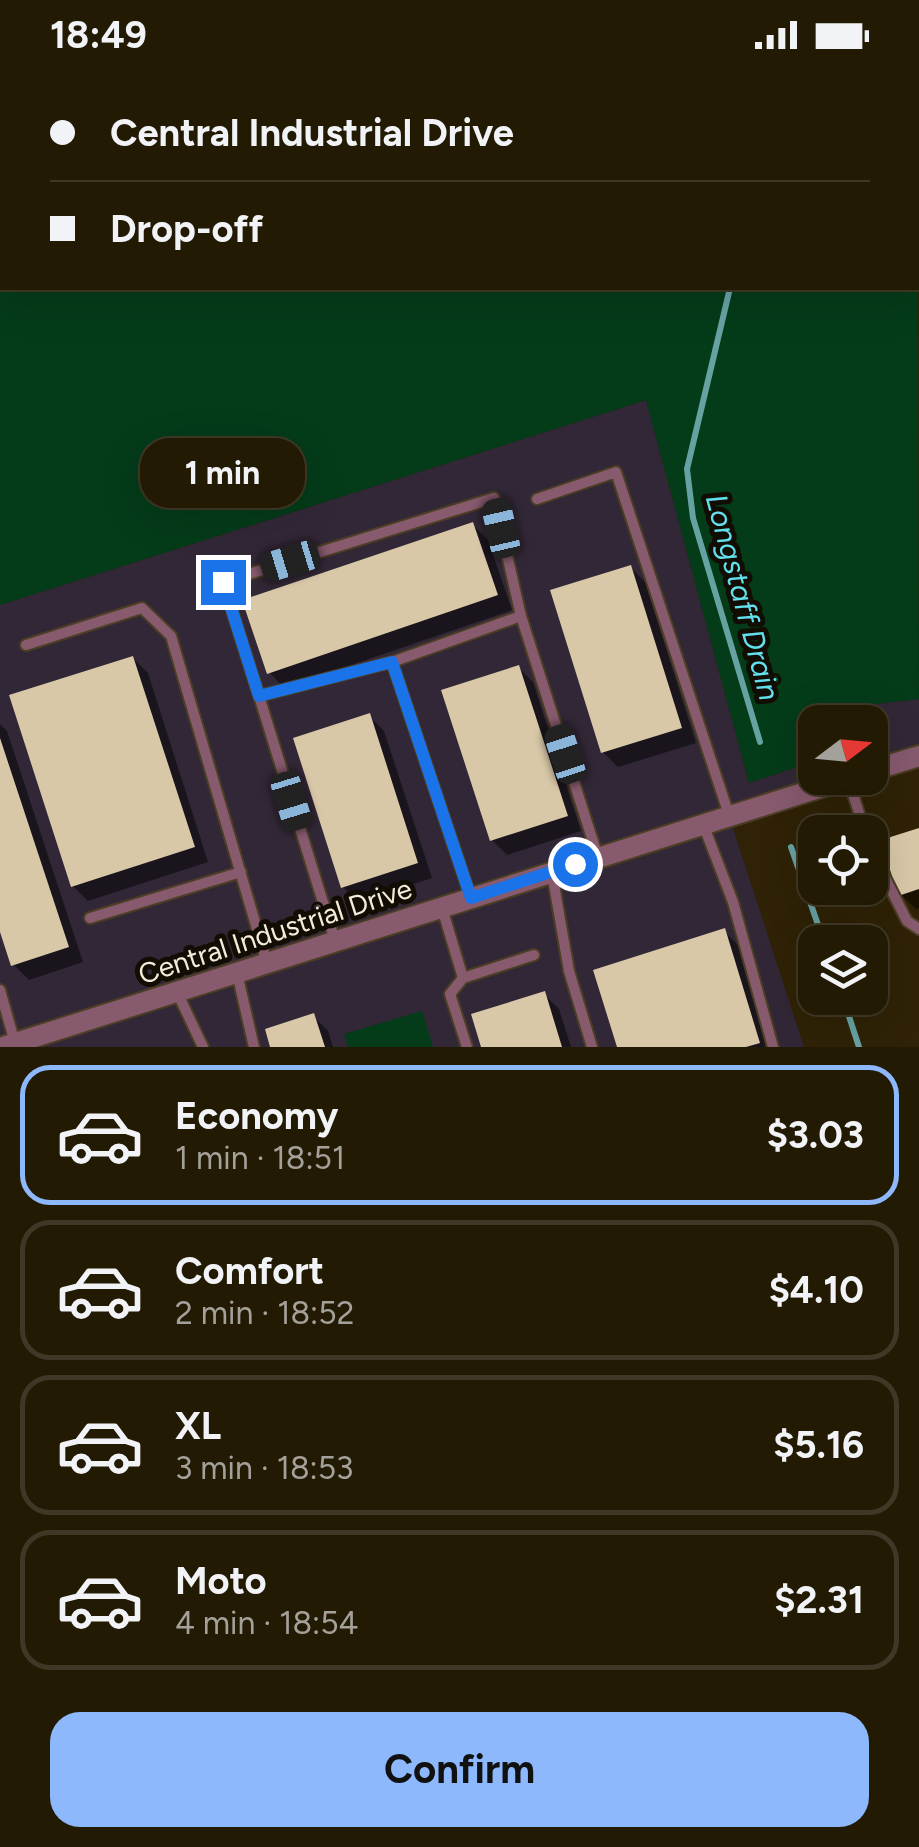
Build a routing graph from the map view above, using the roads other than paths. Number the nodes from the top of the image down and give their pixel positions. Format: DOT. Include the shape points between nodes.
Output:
graph roads {
  1 [pos="537,499"];
  2 [pos="521,616"];
  3 [pos="26,645"];
  4 [pos="392,662"];
  5 [pos="259,696"];
  6 [pos="919,756"];
  7 [pos="888,766"];
  8 [pos="798,794"];
  9 [pos="728,815"];
  10 [pos="703,824"];
  11 [pos="598,857"];
  12 [pos="241,872"];
  13 [pos="552,872"];
  14 [pos="888,884"];
  15 [pos="471,898"];
  16 [pos="441,907"];
  17 [pos="90,918"];
  18 [pos="919,929"];
  19 [pos="335,941"];
  20 [pos="534,955"];
  21 [pos="267,962"];
  22 [pos="237,972"];
  23 [pos="463,978"];
  24 [pos="0,990"];
  25 [pos="176,992"];
  26 [pos="9,1045"];
  27 [pos="203,1047"];
  28 [pos="254,1047"];
  29 [pos="467,1047"];
  30 [pos="592,1047"];
  31 [pos="773,1047"];
  1 -- 9 [label="lane" via="616,472"];
  2 -- 4 [label="lane"];
  2 -- 5 [label="lane" via="494,498 223,582"];
  2 -- 11 [label="lane"];
  3 -- 12 [label="lane" via="142,608 171,636"];
  4 -- 5 [label="lane"];
  4 -- 15 [label="lane"];
  5 -- 19 [label="lane"];
  6 -- 7 [label="street"];
  8 -- 9 [label="street, Central Industrial Drive"];
  9 -- 10 [label="street, Central Industrial Drive"];
  10 -- 11 [label="street, Central Industrial Drive"];
  10 -- 31 [label="lane" via="733,902"];
  11 -- 13 [label="street, Central Industrial Drive"];
  12 -- 17 [label="lane"];
  12 -- 21 [label="lane"];
  13 -- 15 [label="street, Central Industrial Drive"];
  13 -- 30 [label="lane" via="569,971"];
  14 -- 18 [label="lane" via="907,921"];
  15 -- 16 [label="street, Central Industrial Drive"];
  16 -- 19 [label="street, Central Industrial Drive"];
  16 -- 23 [label="lane"];
  19 -- 21 [label="street, Central Industrial Drive"];
  20 -- 23 [label="lane"];
  21 -- 22 [label="street, Central Industrial Drive"];
  22 -- 25 [label="street, Central Industrial Drive"];
  22 -- 28 [label="lane"];
  23 -- 29 [label="lane" via="450,994"];
  24 -- 26 [label="lane"];
  25 -- 26 [label="street, Central Industrial Drive"];
  25 -- 27 [label="lane"];
}
